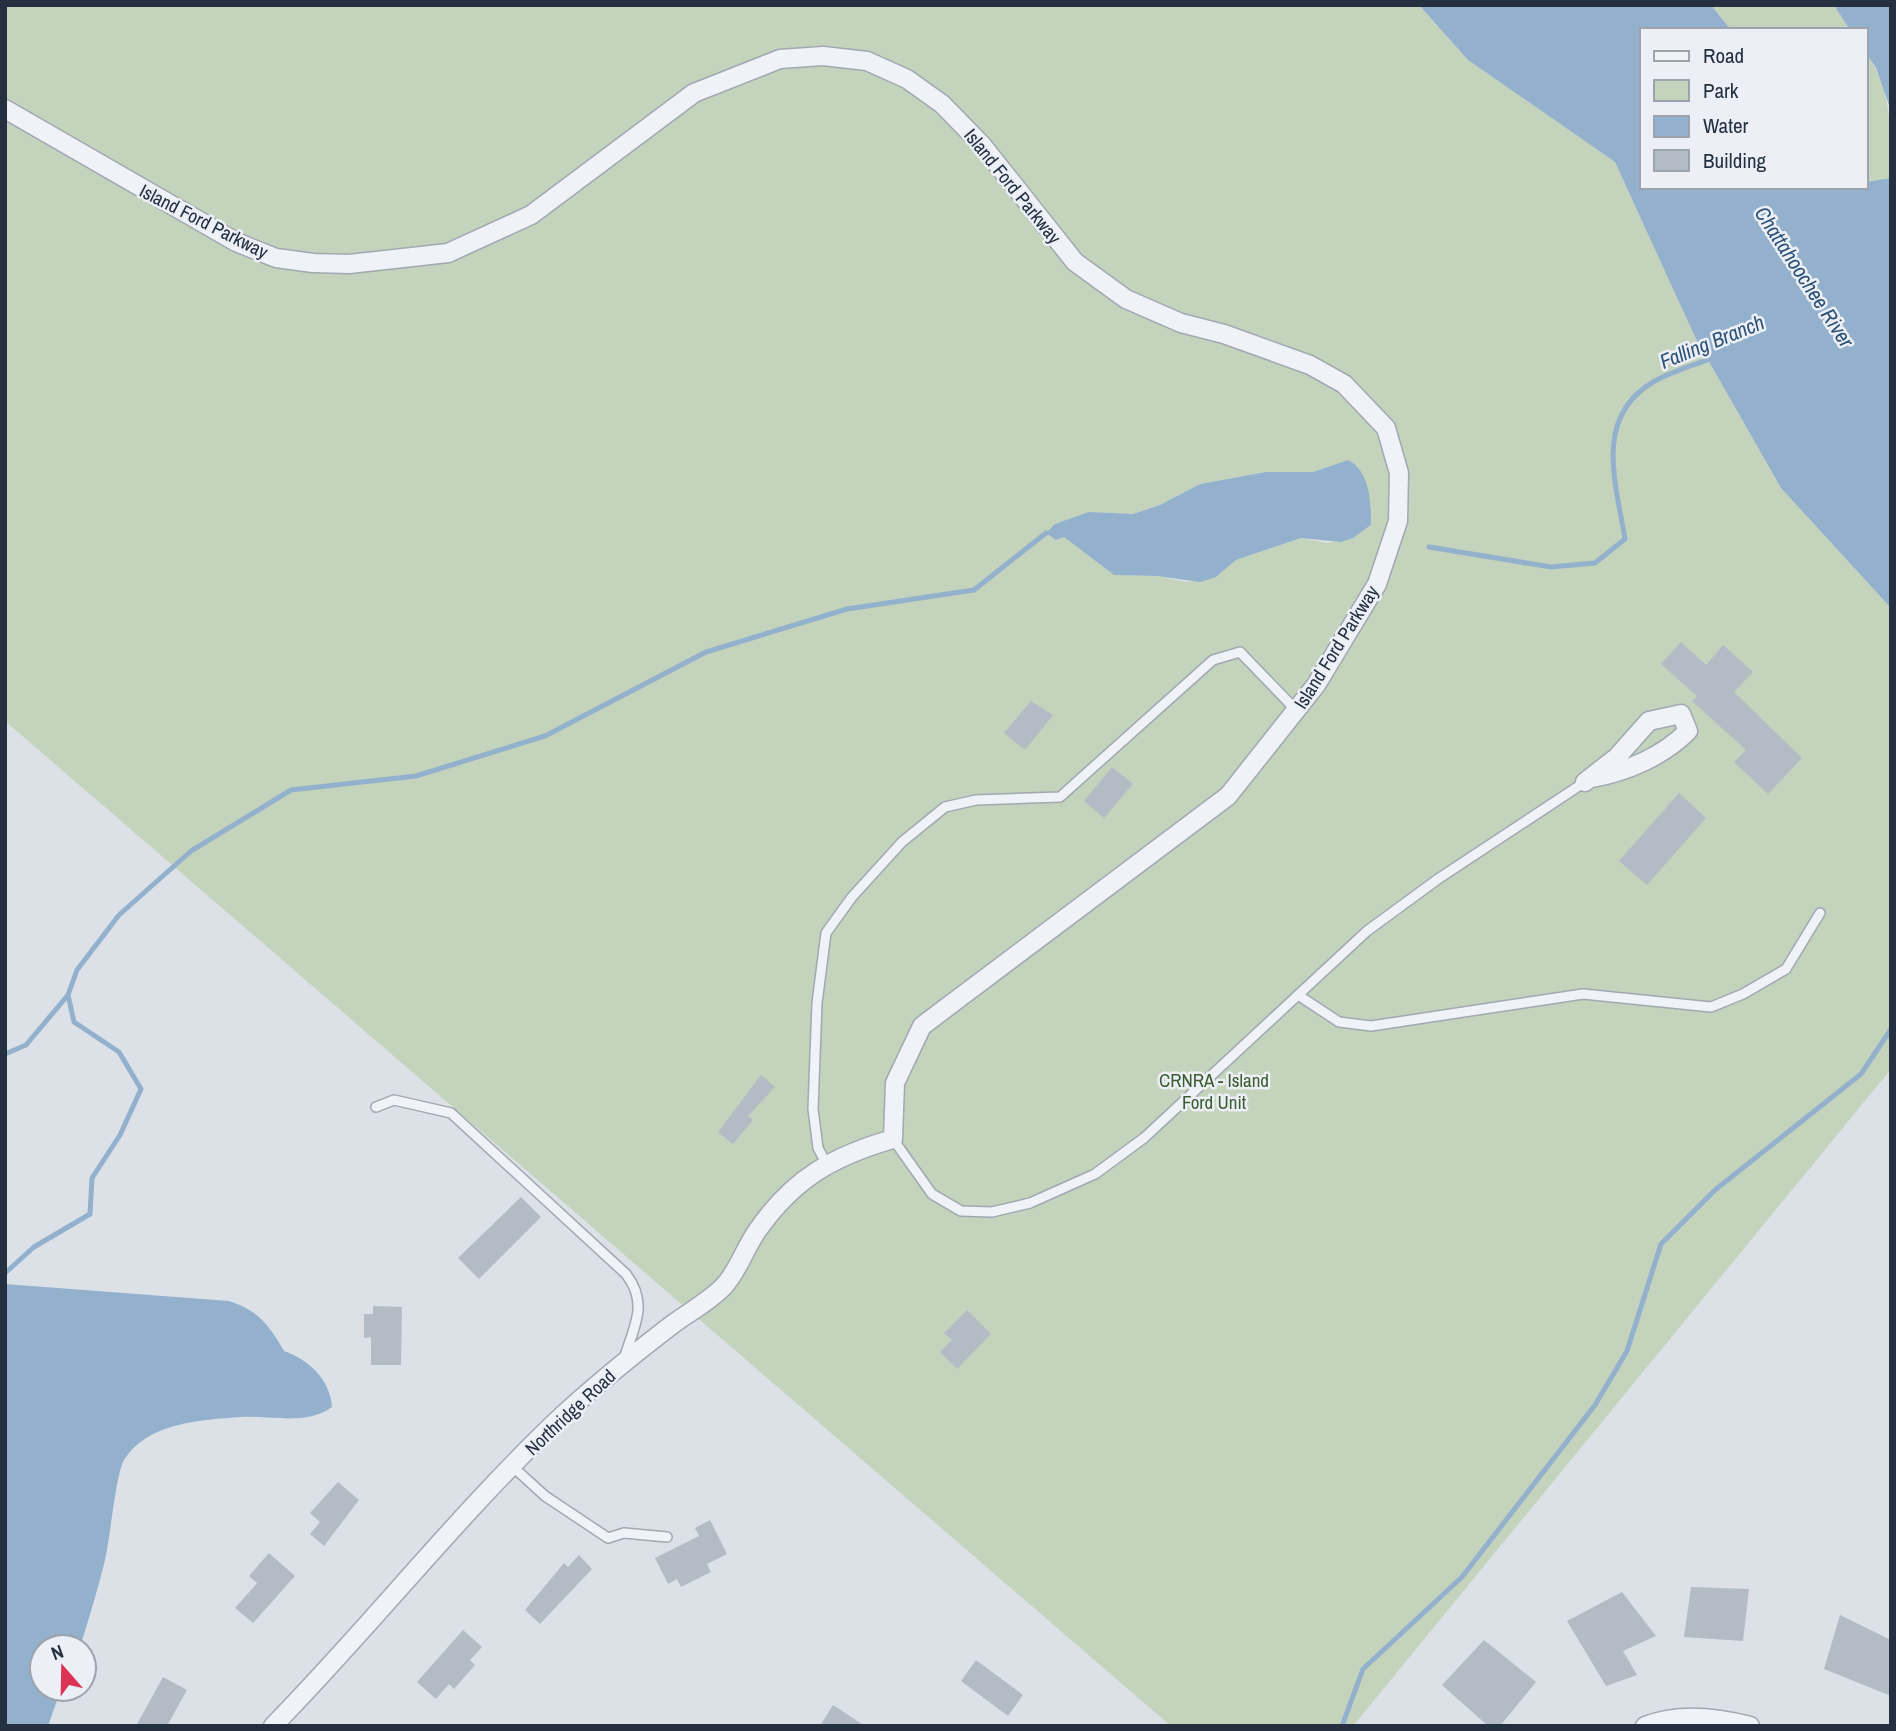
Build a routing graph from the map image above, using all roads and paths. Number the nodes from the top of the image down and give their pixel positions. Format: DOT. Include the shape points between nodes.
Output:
graph roads {
  1 [pos="5,110"];
  2 [pos="1296,710"];
  3 [pos="1588,780"];
  4 [pos="1820,914"];
  5 [pos="1298,995"];
  6 [pos="376,1107"];
  7 [pos="893,1139"];
  8 [pos="827,1165"];
  9 [pos="622,1364"];
  10 [pos="512,1466"];
  11 [pos="667,1537"];
  12 [pos="273,1726"];
  13 [pos="1645,1726"];
  14 [pos="1750,1726"];
  1 -- 2 [label="street, Island Ford Parkway" via="236,242 276,258 349,264 448,253 531,215 694,93 780,59 822,56 867,61 907,79 942,104 982,145 1075,262 1126,299 1181,323 1310,365 1344,384 1386,428 1399,473 1394,532 1377,584"];
  2 -- 7 [label="street, Island Ford Parkway" via="1228,796 922,1026 895,1083"];
  2 -- 8 [label="lane" via="1240,652 1227,654 1175,691 1060,797 976,800 945,807 902,842 826,933 817,1003 813,1109 818,1148"];
  3 -- 3 [label="street" via="1618,757 1648,721 1681,714 1688,731 1671,748 1614,774"];
  3 -- 5 [label="lane" via="1367,931"];
  4 -- 5 [label="lane" via="1786,969 1711,1007 1583,994 1371,1026 1339,1022"];
  5 -- 7 [label="lane" via="1121,1157 1074,1185 1030,1203 976,1213 946,1204 932,1194"];
  6 -- 9 [label="lane" via="394,1100 452,1114 626,1274 638,1290 639,1310"];
  7 -- 8 [label="street, Northridge Road" via="853,1150"];
  8 -- 9 [label="street, Northridge Road" via="783,1195 725,1286"];
  9 -- 10 [label="street, Northridge Road"];
  10 -- 11 [label="lane" via="545,1496 608,1538 624,1533"];
  10 -- 12 [label="street, Northridge Road"];
  13 -- 14 [label="street" via="1703,1718"];
}
